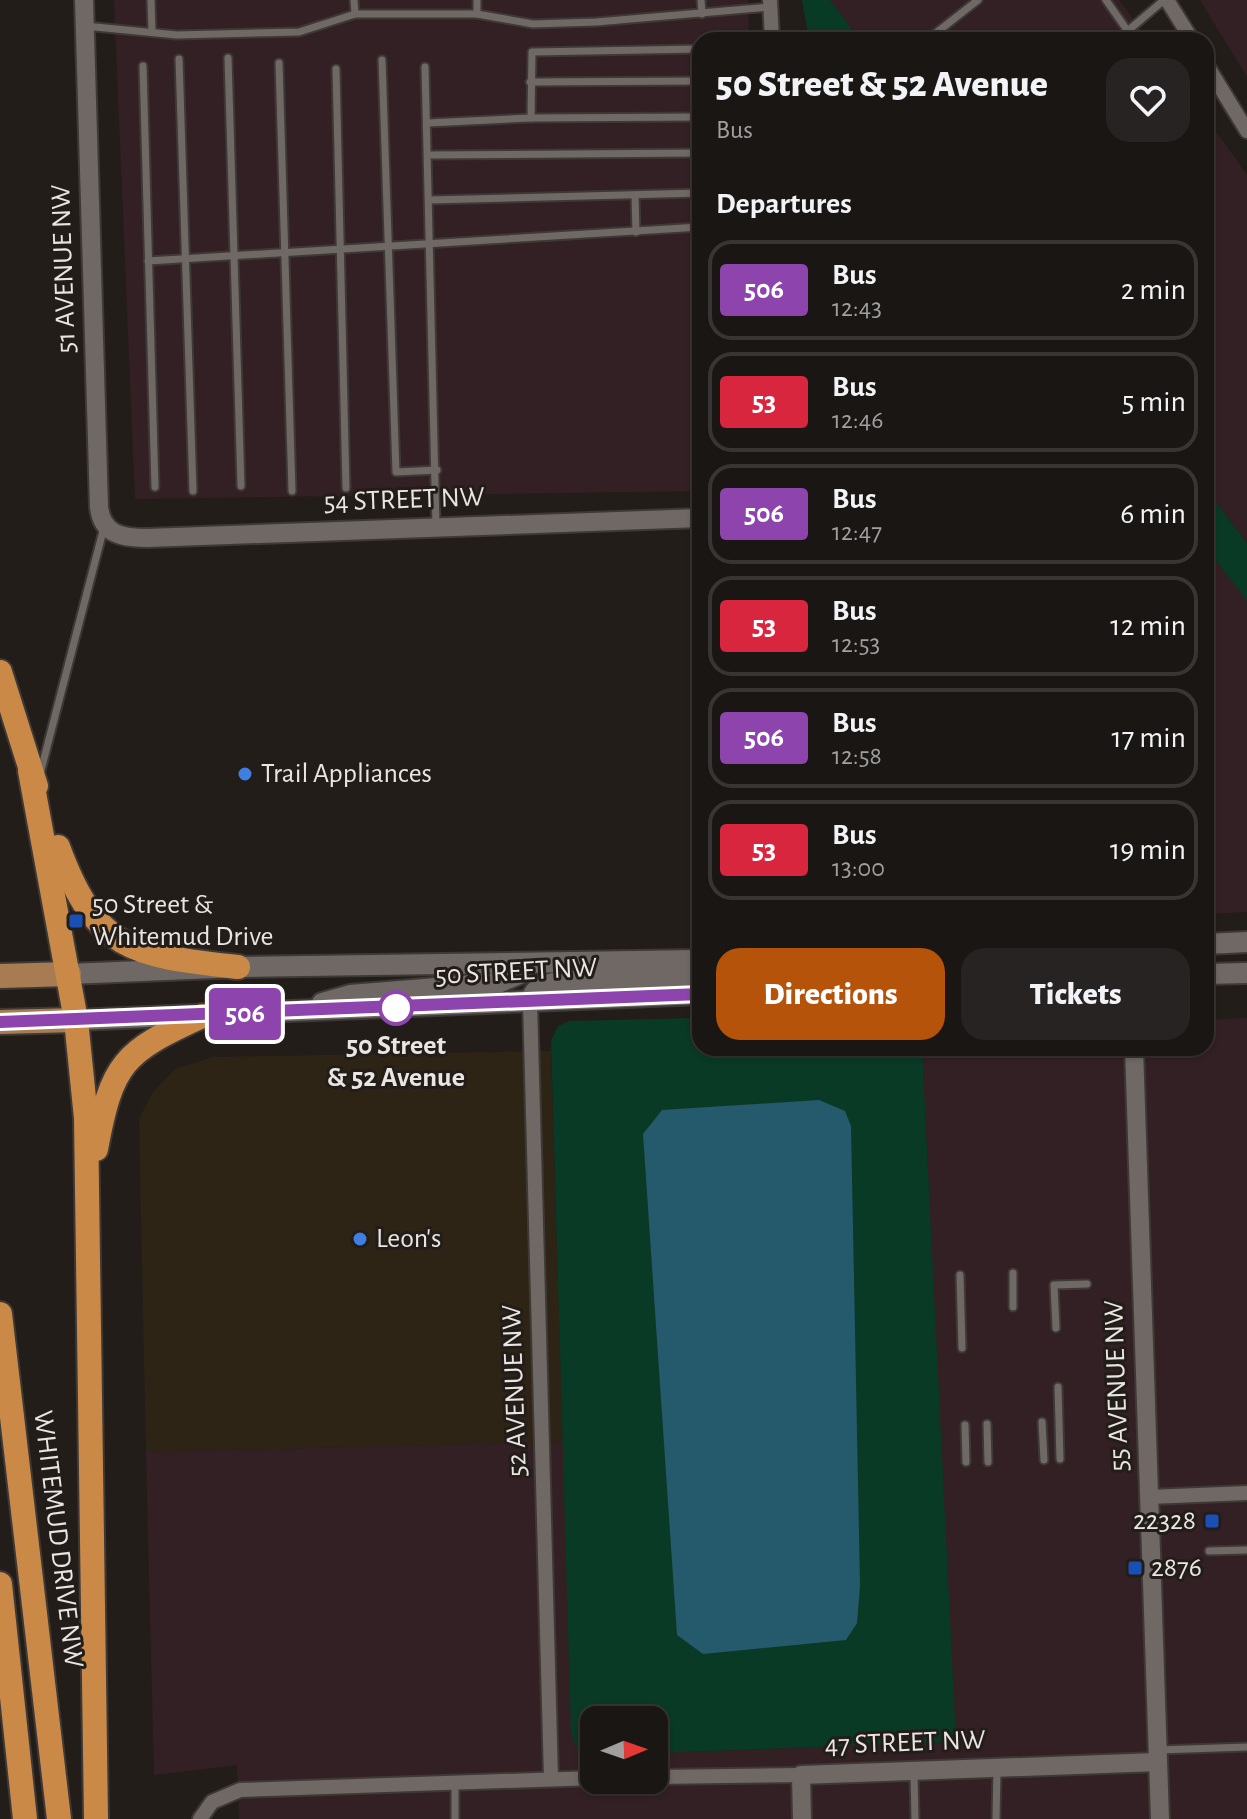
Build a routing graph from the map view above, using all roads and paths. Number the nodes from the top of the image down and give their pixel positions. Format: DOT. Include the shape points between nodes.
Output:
graph roads {
  1 [pos="84,0"];
  2 [pos="151,0"];
  3 [pos="354,0"];
  4 [pos="477,0"];
  5 [pos="701,0"];
  6 [pos="978,0"];
  7 [pos="1106,0"];
  8 [pos="1166,0"];
  9 [pos="770,4"];
  10 [pos="355,14"];
  11 [pos="477,14"];
  12 [pos="702,14"];
  13 [pos="85,26"];
  14 [pos="1127,30"];
  15 [pos="152,31"];
  16 [pos="772,32"];
  17 [pos="937,32"];
  18 [pos="1187,32"];
  19 [pos="692,49"];
  20 [pos="228,58"];
  21 [pos="179,59"];
  22 [pos="382,60"];
  23 [pos="279,63"];
  24 [pos="143,66"];
  25 [pos="425,67"];
  26 [pos="336,69"];
  27 [pos="1214,77"];
  28 [pos="692,81"];
  29 [pos="530,82"];
  30 [pos="692,117"];
  31 [pos="531,118"];
  32 [pos="428,123"];
  33 [pos="1247,131"];
  34 [pos="692,153"];
  35 [pos="429,155"];
  36 [pos="692,193"];
  37 [pos="635,195"];
  38 [pos="430,200"];
  39 [pos="692,228"];
  40 [pos="636,232"];
  41 [pos="431,241"];
  42 [pos="388,245"];
  43 [pos="339,250"];
  44 [pos="283,253"];
  45 [pos="233,256"];
  46 [pos="186,259"];
  47 [pos="148,261"];
  48 [pos="437,470"];
  49 [pos="241,486"];
  50 [pos="155,487"];
  51 [pos="346,488"];
  52 [pos="193,491"];
  53 [pos="292,491"];
  54 [pos="692,518"];
  55 [pos="436,526"];
  56 [pos="108,528"];
  57 [pos="0,672"];
  58 [pos="33,780"];
  59 [pos="1247,942"];
  60 [pos="1214,944"];
  61 [pos="692,960"];
  62 [pos="527,964"];
  63 [pos="238,967"];
  64 [pos="1247,973"];
  65 [pos="69,974"];
  66 [pos="1214,974"];
  67 [pos="10,975"];
  68 [pos="692,975"];
  69 [pos="692,994"];
  70 [pos="530,1002"];
  71 [pos="287,1012"];
  72 [pos="202,1016"];
  73 [pos="76,1020"];
  74 [pos="0,1022"];
  75 [pos="1134,1056"];
  76 [pos="88,1191"];
  77 [pos="1013,1273"];
  78 [pos="960,1275"];
  79 [pos="1087,1284"];
  80 [pos="1013,1307"];
  81 [pos="0,1314"];
  82 [pos="1056,1328"];
  83 [pos="962,1348"];
  84 [pos="1058,1387"];
  85 [pos="1042,1422"];
  86 [pos="987,1424"];
  87 [pos="965,1425"];
  88 [pos="1060,1459"];
  89 [pos="1044,1460"];
  90 [pos="966,1462"];
  91 [pos="988,1462"];
  92 [pos="1247,1493"];
  93 [pos="1149,1497"];
  94 [pos="1247,1550"];
  95 [pos="1209,1551"];
  96 [pos="0,1584"];
  97 [pos="1247,1747"];
  98 [pos="1158,1756"];
  99 [pos="997,1768"];
  100 [pos="914,1771"];
  101 [pos="801,1775"];
  102 [pos="668,1777"];
  103 [pos="551,1778"];
  104 [pos="580,1778"];
  105 [pos="455,1781"];
  106 [pos="201,1817"];
  107 [pos="25,1819"];
  108 [pos="59,1819"];
  109 [pos="96,1819"];
  110 [pos="455,1819"];
  111 [pos="802,1819"];
  112 [pos="915,1819"];
  113 [pos="996,1819"];
  114 [pos="1160,1819"];
  1 -- 13 [label="street, 51 AVENUE NW"];
  2 -- 15 [label="lane"];
  3 -- 10 [label="lane"];
  4 -- 11 [label="lane"];
  5 -- 12 [label="lane"];
  6 -- 17 [label="lane"];
  7 -- 14 [label="lane"];
  8 -- 14 [label="lane"];
  8 -- 18 [label="street"];
  9 -- 12 [label="lane"];
  9 -- 16 [label="street"];
  10 -- 11 [label="lane"];
  10 -- 15 [label="lane" via="299,32"];
  11 -- 12 [label="lane" via="533,24"];
  13 -- 15 [label="lane"];
  13 -- 56 [label="street, 51 AVENUE NW" via="99,507"];
  19 -- 29 [label="lane" via="532,52"];
  20 -- 45 [label="lane"];
  21 -- 46 [label="lane"];
  22 -- 42 [label="lane"];
  23 -- 44 [label="lane"];
  24 -- 47 [label="lane"];
  25 -- 32 [label="lane"];
  26 -- 43 [label="lane"];
  27 -- 33 [label="street"];
  28 -- 29 [label="lane"];
  29 -- 31 [label="lane"];
  30 -- 31 [label="lane"];
  31 -- 32 [label="lane"];
  32 -- 35 [label="lane"];
  34 -- 35 [label="lane"];
  35 -- 38 [label="lane"];
  36 -- 37 [label="lane"];
  37 -- 38 [label="lane"];
  37 -- 40 [label="lane"];
  38 -- 41 [label="lane"];
  39 -- 40 [label="lane"];
  40 -- 41 [label="lane"];
  41 -- 42 [label="lane"];
  41 -- 48 [label="lane"];
  42 -- 43 [label="lane"];
  42 -- 48 [label="lane" via="396,472"];
  43 -- 44 [label="lane"];
  43 -- 51 [label="lane"];
  44 -- 45 [label="lane"];
  44 -- 53 [label="lane"];
  45 -- 46 [label="lane"];
  45 -- 49 [label="lane"];
  46 -- 47 [label="lane"];
  46 -- 52 [label="lane"];
  47 -- 50 [label="lane"];
  48 -- 55 [label="lane"];
  54 -- 55 [label="street, 54 STREET NW"];
  55 -- 56 [label="street, 54 STREET NW" via="147,538 123,537"];
  56 -- 58 [label="lane"];
  57 -- 58 [label="highway"];
  58 -- 63 [label="highway" via="72,886 107,931 122,944 167,959"];
  58 -- 65 [label="highway"];
  59 -- 60 [label="main road"];
  61 -- 62 [label="main road, 50 STREET NW"];
  62 -- 63 [label="main road, 50 STREET NW"];
  62 -- 71 [label="main road" via="498,983 350,995"];
  63 -- 65 [label="main road, 50 STREET NW"];
  64 -- 66 [label="main road"];
  65 -- 67 [label="main road, 50 STREET NW"];
  65 -- 73 [label="highway"];
  68 -- 70 [label="main road" via="558,982 532,992"];
  69 -- 70 [label="main road, 50 STREET NW"];
  70 -- 71 [label="main road, 50 STREET NW"];
  70 -- 103 [label="street, 52 AVENUE NW"];
  71 -- 72 [label="main road, 50 STREET NW"];
  72 -- 73 [label="main road, 50 STREET NW"];
  72 -- 76 [label="highway" via="136,1050 119,1070 108,1092"];
  73 -- 74 [label="main road, 50 STREET NW"];
  73 -- 76 [label="highway"];
  75 -- 93 [label="street, 55 AVENUE NW"];
  76 -- 109 [label="highway"];
  77 -- 80 [label="lane"];
  78 -- 83 [label="lane"];
  79 -- 82 [label="lane" via="1054,1285"];
  81 -- 108 [label="highway, WHITEMUD DRIVE NW"];
  84 -- 88 [label="lane"];
  85 -- 89 [label="lane"];
  86 -- 91 [label="lane"];
  87 -- 90 [label="lane"];
  92 -- 93 [label="street"];
  93 -- 98 [label="street, 55 AVENUE NW"];
  94 -- 95 [label="lane"];
  96 -- 107 [label="highway"];
  97 -- 98 [label="lane"];
  98 -- 99 [label="street, 47 STREET NW"];
  98 -- 114 [label="street, 55 AVENUE NW"];
  99 -- 100 [label="street, 47 STREET NW"];
  99 -- 113 [label="lane"];
  100 -- 101 [label="street, 47 STREET NW"];
  100 -- 112 [label="lane"];
  101 -- 102 [label="street, 47 STREET NW"];
  101 -- 111 [label="street"];
  103 -- 104 [label="street"];
  103 -- 105 [label="street"];
  105 -- 106 [label="street" via="240,1790 212,1802"];
  105 -- 110 [label="lane"];
}
